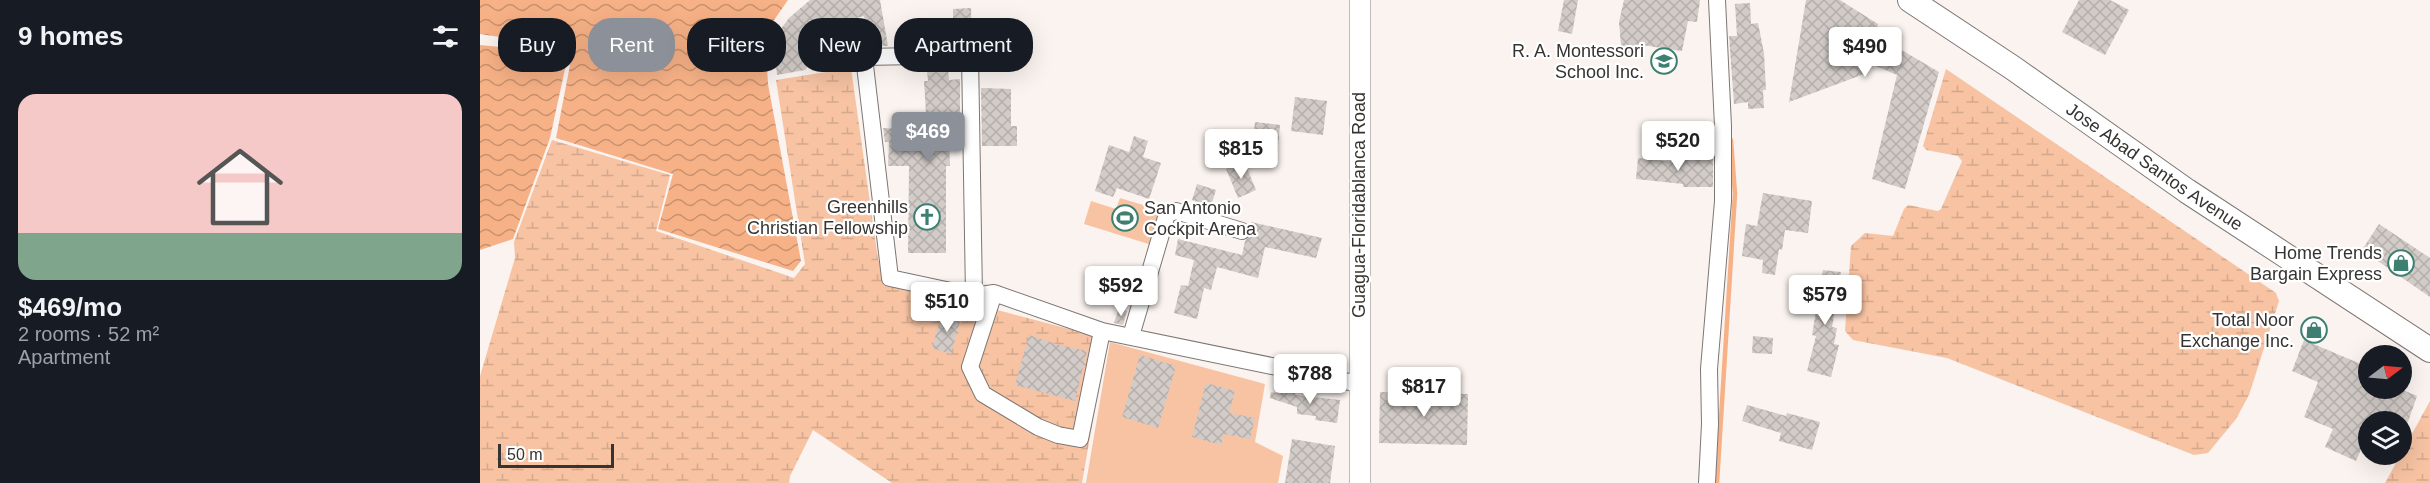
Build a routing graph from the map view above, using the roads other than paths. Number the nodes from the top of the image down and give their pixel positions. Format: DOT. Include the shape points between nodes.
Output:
graph roads {
  1 [pos="1360,0"];
  2 [pos="1717,0"];
  3 [pos="1910,0"];
  4 [pos="1242,231"];
  5 [pos="994,293"];
  6 [pos="974,296"];
  7 [pos="1102,331"];
  8 [pos="1131,336"];
  9 [pos="2430,350"];
  10 [pos="1359,384"];
  11 [pos="1360,483"];
  12 [pos="1707,483"];
  1 -- 10 [label="main road, Guagua-Floridablanca Road"];
  2 -- 12 [label="street" via="1723,201 1709,369"];
  3 -- 9 [label="highway, Jose Abad Santos Avenue" via="2187,191"];
  4 -- 8 [label="street" via="1176,210 1167,214"];
  5 -- 6 [label="street"];
  5 -- 7 [label="street"];
  5 -- 7 [label="street" via="970,367 983,394 1058,435 1080,439"];
  6 -- 6 [label="street" via="890,278 864,57 970,55"];
  7 -- 8 [label="street"];
  8 -- 10 [label="street"];
  10 -- 11 [label="main road, Guagua-Floridablanca Road"];
}
